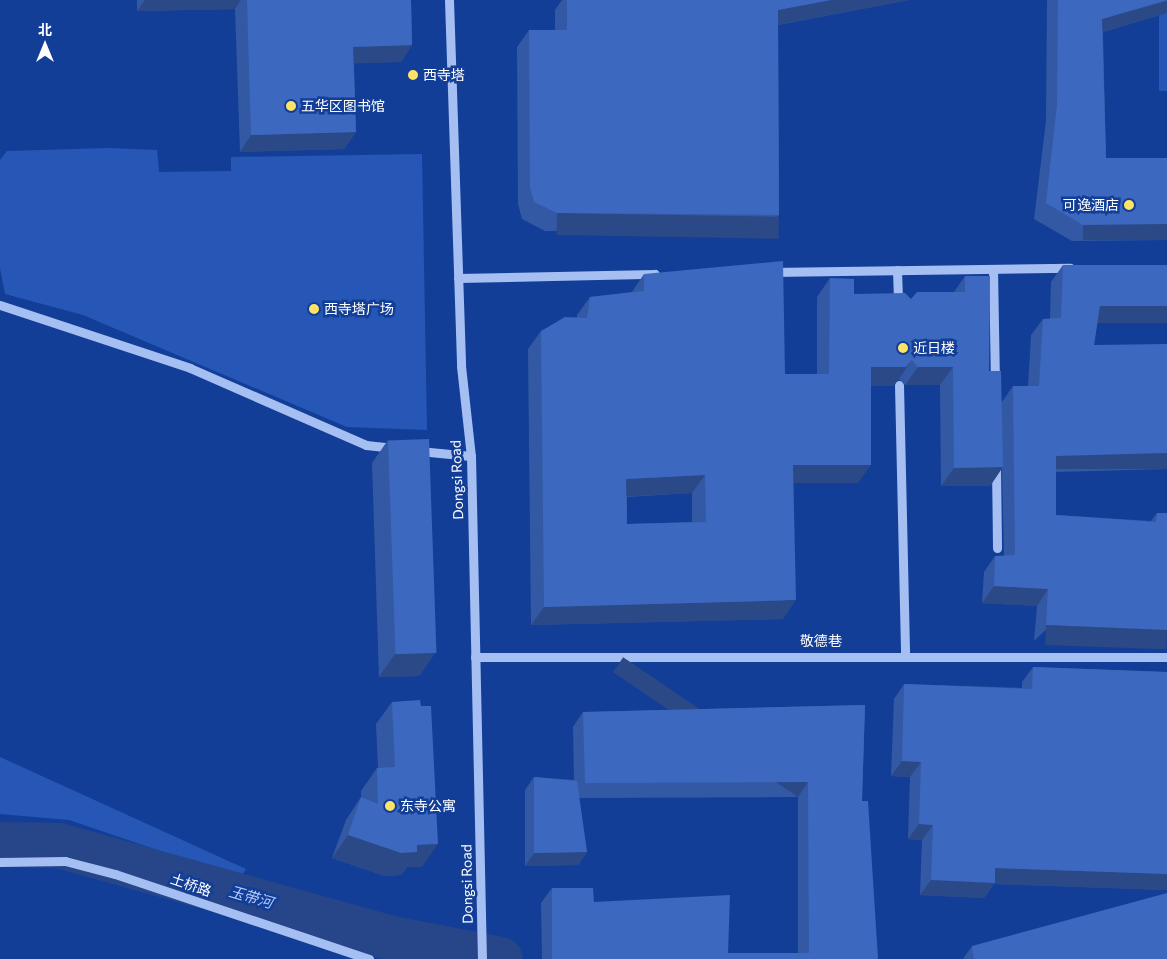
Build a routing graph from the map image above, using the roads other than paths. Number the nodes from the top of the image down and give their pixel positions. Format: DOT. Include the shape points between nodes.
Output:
graph roads {
  1 [pos="449,0"];
  2 [pos="1082,268"];
  3 [pos="993,269"];
  4 [pos="897,270"];
  5 [pos="763,272"];
  6 [pos="665,274"];
  7 [pos="458,278"];
  8 [pos="0,305"];
  9 [pos="898,311"];
  10 [pos="900,385"];
  11 [pos="995,389"];
  12 [pos="996,448"];
  13 [pos="472,456"];
  14 [pos="998,548"];
  15 [pos="905,654"];
  16 [pos="475,657"];
  17 [pos="1167,657"];
  18 [pos="0,862"];
  19 [pos="369,959"];
  20 [pos="482,959"];
  1 -- 7 [label="street, Dongsi Road"];
  2 -- 3 [label="street"];
  3 -- 4 [label="street"];
  3 -- 11 [label="street"];
  4 -- 5 [label="street"];
  4 -- 9 [label="street"];
  6 -- 7 [label="street"];
  7 -- 13 [label="street, Dongsi Road" via="461,366"];
  8 -- 13 [label="street" via="190,368 366,445"];
  10 -- 15 [label="street"];
  12 -- 14 [label="street"];
  13 -- 16 [label="street, Dongsi Road"];
  15 -- 16 [label="street, 敬德巷"];
  15 -- 17 [label="street, 敬德巷"];
  16 -- 20 [label="street, Dongsi Road"];
  18 -- 19 [label="street, 土桥路" via="65,861"];
}
